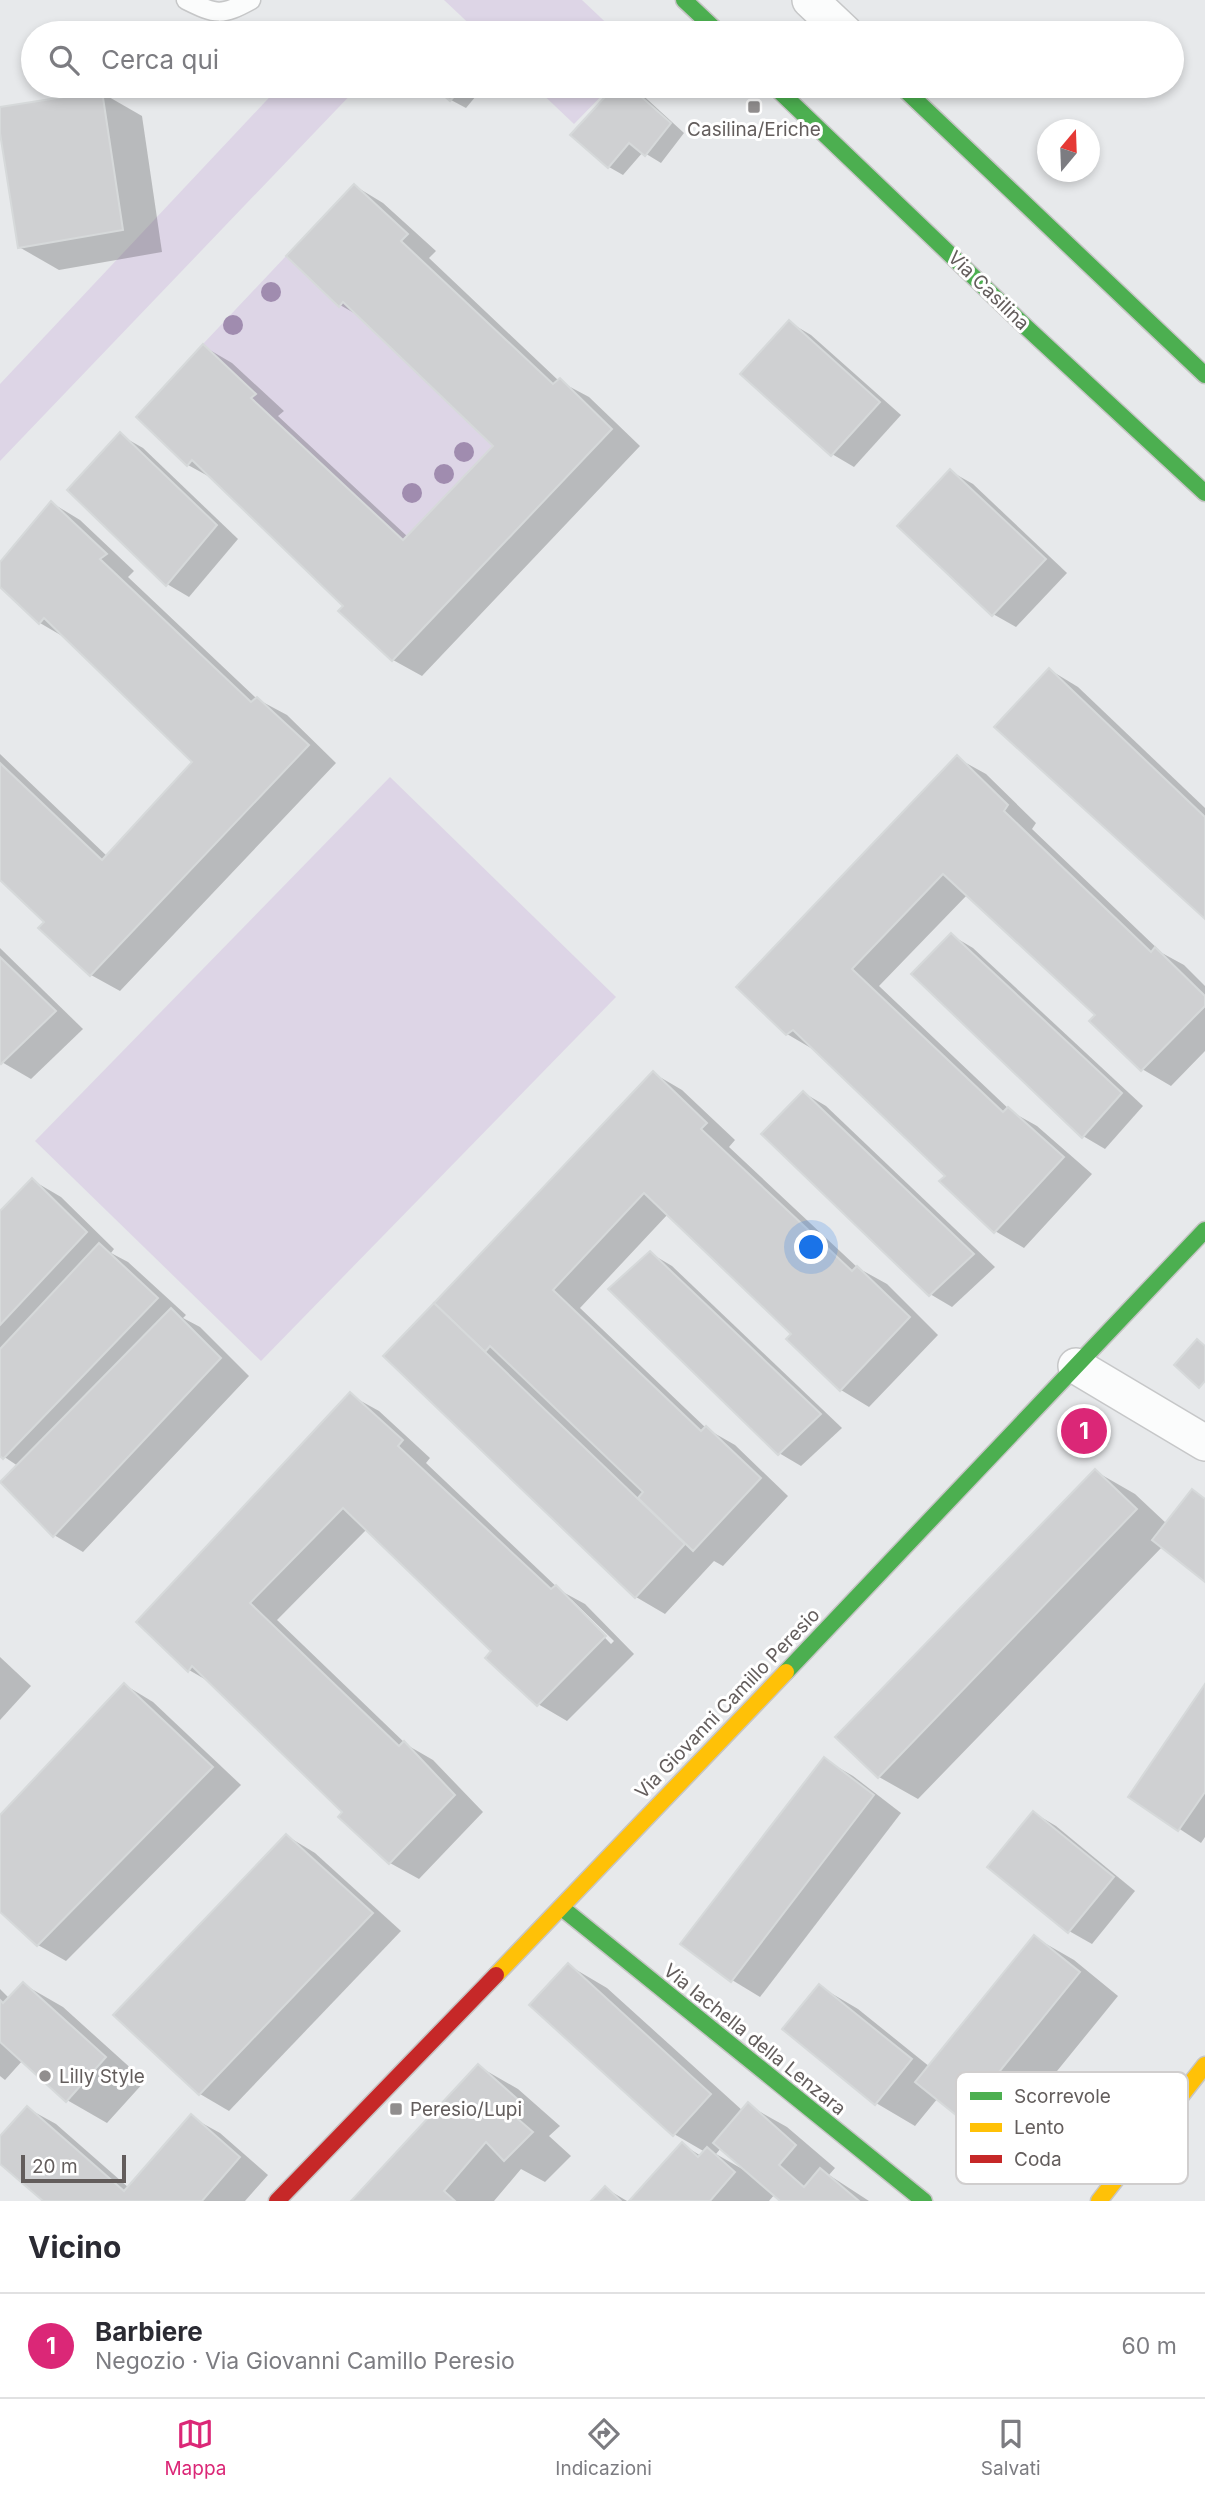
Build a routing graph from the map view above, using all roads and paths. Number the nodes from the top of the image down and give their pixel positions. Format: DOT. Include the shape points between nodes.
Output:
graph roads {
  1 [pos="186,0"];
  2 [pos="251,0"];
  3 [pos="684,0"];
  4 [pos="810,0"];
  5 [pos="706,21"];
  6 [pos="832,21"];
  7 [pos="787,98"];
  8 [pos="914,98"];
  9 [pos="1205,375"];
  10 [pos="1205,494"];
  11 [pos="1205,1230"];
  12 [pos="1076,1366"];
  13 [pos="1205,1443"];
  14 [pos="562,1908"];
  15 [pos="1205,2065"];
  16 [pos="1188,2087"];
  17 [pos="1112,2184"];
  18 [pos="277,2201"];
  19 [pos="924,2201"];
  20 [pos="1099,2201"];
  1 -- 2 [label="lane" via="227,13"];
  3 -- 5 [label="street"];
  4 -- 6 [label="street"];
  7 -- 10 [label="street, Via Casilina"];
  8 -- 9 [label="street"];
  11 -- 12 [label="street, Via Giovanni Camillo Peresio"];
  12 -- 13 [label="street"];
  12 -- 14 [label="street, Via Giovanni Camillo Peresio"];
  14 -- 18 [label="street, Via Giovanni Camillo Peresio"];
  14 -- 19 [label="street, Via Iachella della Lenzara"];
  15 -- 16 [label="street"];
  17 -- 20 [label="street"];
}
